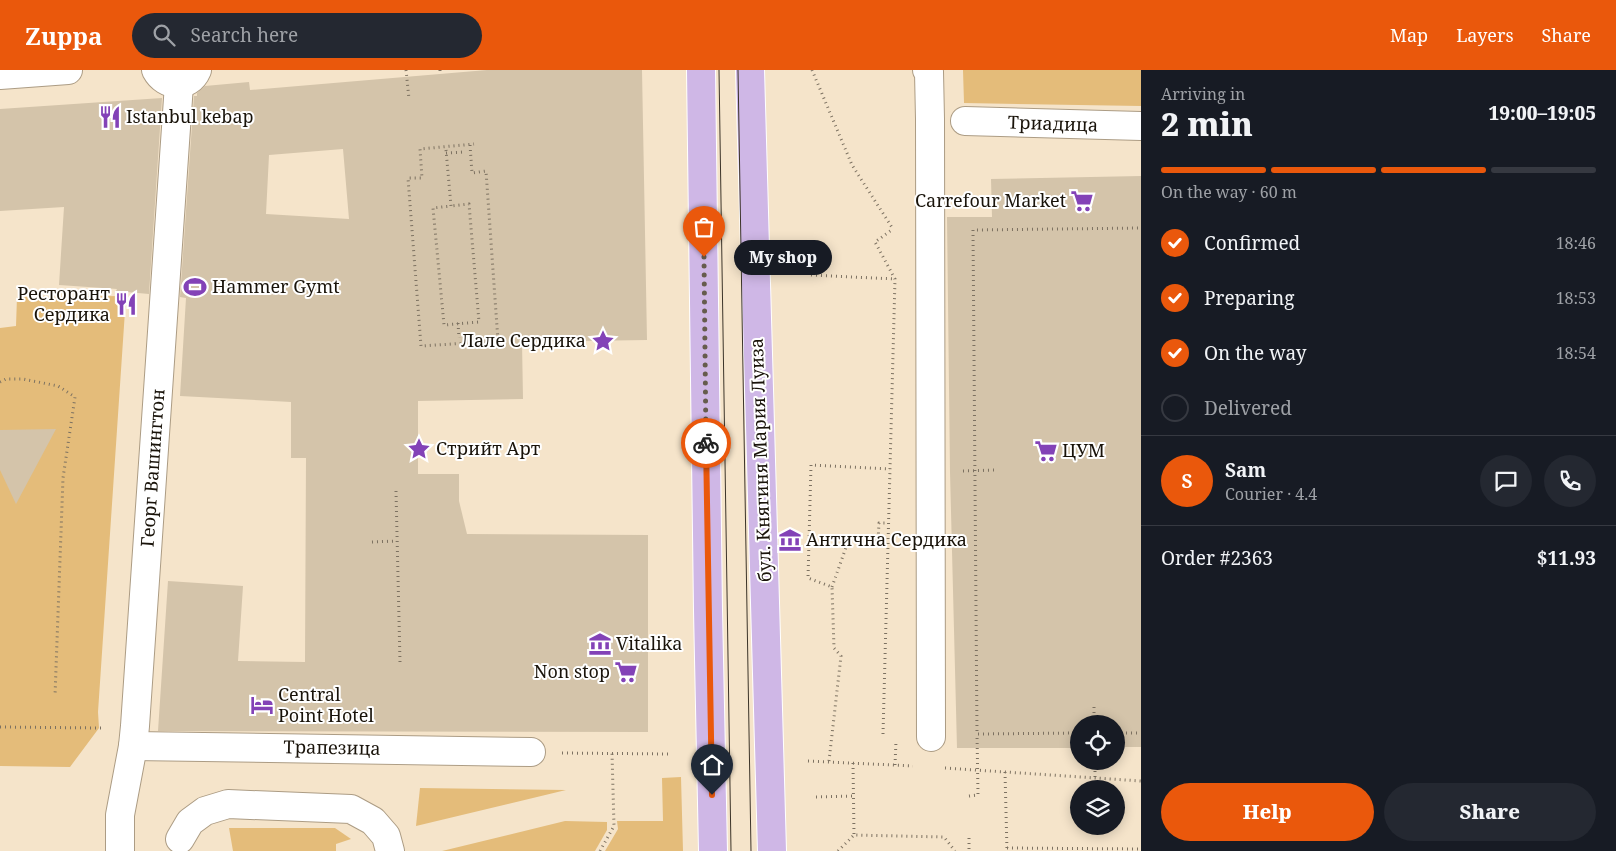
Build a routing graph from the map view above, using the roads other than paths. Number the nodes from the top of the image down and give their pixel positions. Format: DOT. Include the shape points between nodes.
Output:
graph roads {
  1 [pos="68,70"];
  2 [pos="156,70"];
  3 [pos="701,70"];
  4 [pos="750,70"];
  5 [pos="927,70"];
  6 [pos="0,75"];
  7 [pos="188,77"];
  8 [pos="965,121"];
  9 [pos="1141,126"];
  10 [pos="134,736"];
  11 [pos="931,737"];
  12 [pos="531,752"];
  13 [pos="180,839"];
  14 [pos="120,851"];
  15 [pos="390,851"];
  16 [pos="713,851"];
  17 [pos="772,851"];
  1 -- 6 [label="street"];
  2 -- 7 [label="street" via="162,79 173,84"];
  3 -- 16 [label="main road"];
  4 -- 17 [label="main road, бул. Княгиня Мария Луиза"];
  5 -- 11 [label="street" via="930,120"];
  7 -- 10 [label="street, Георг Вашингтон"];
  8 -- 9 [label="street, Триадица"];
  10 -- 12 [label="street, Трапезица"];
  10 -- 14 [label="street, Георг Вашингтон" via="120,815"];
  13 -- 15 [label="street" via="190,822 205,811 228,804 351,808 373,820 386,836"];
}
